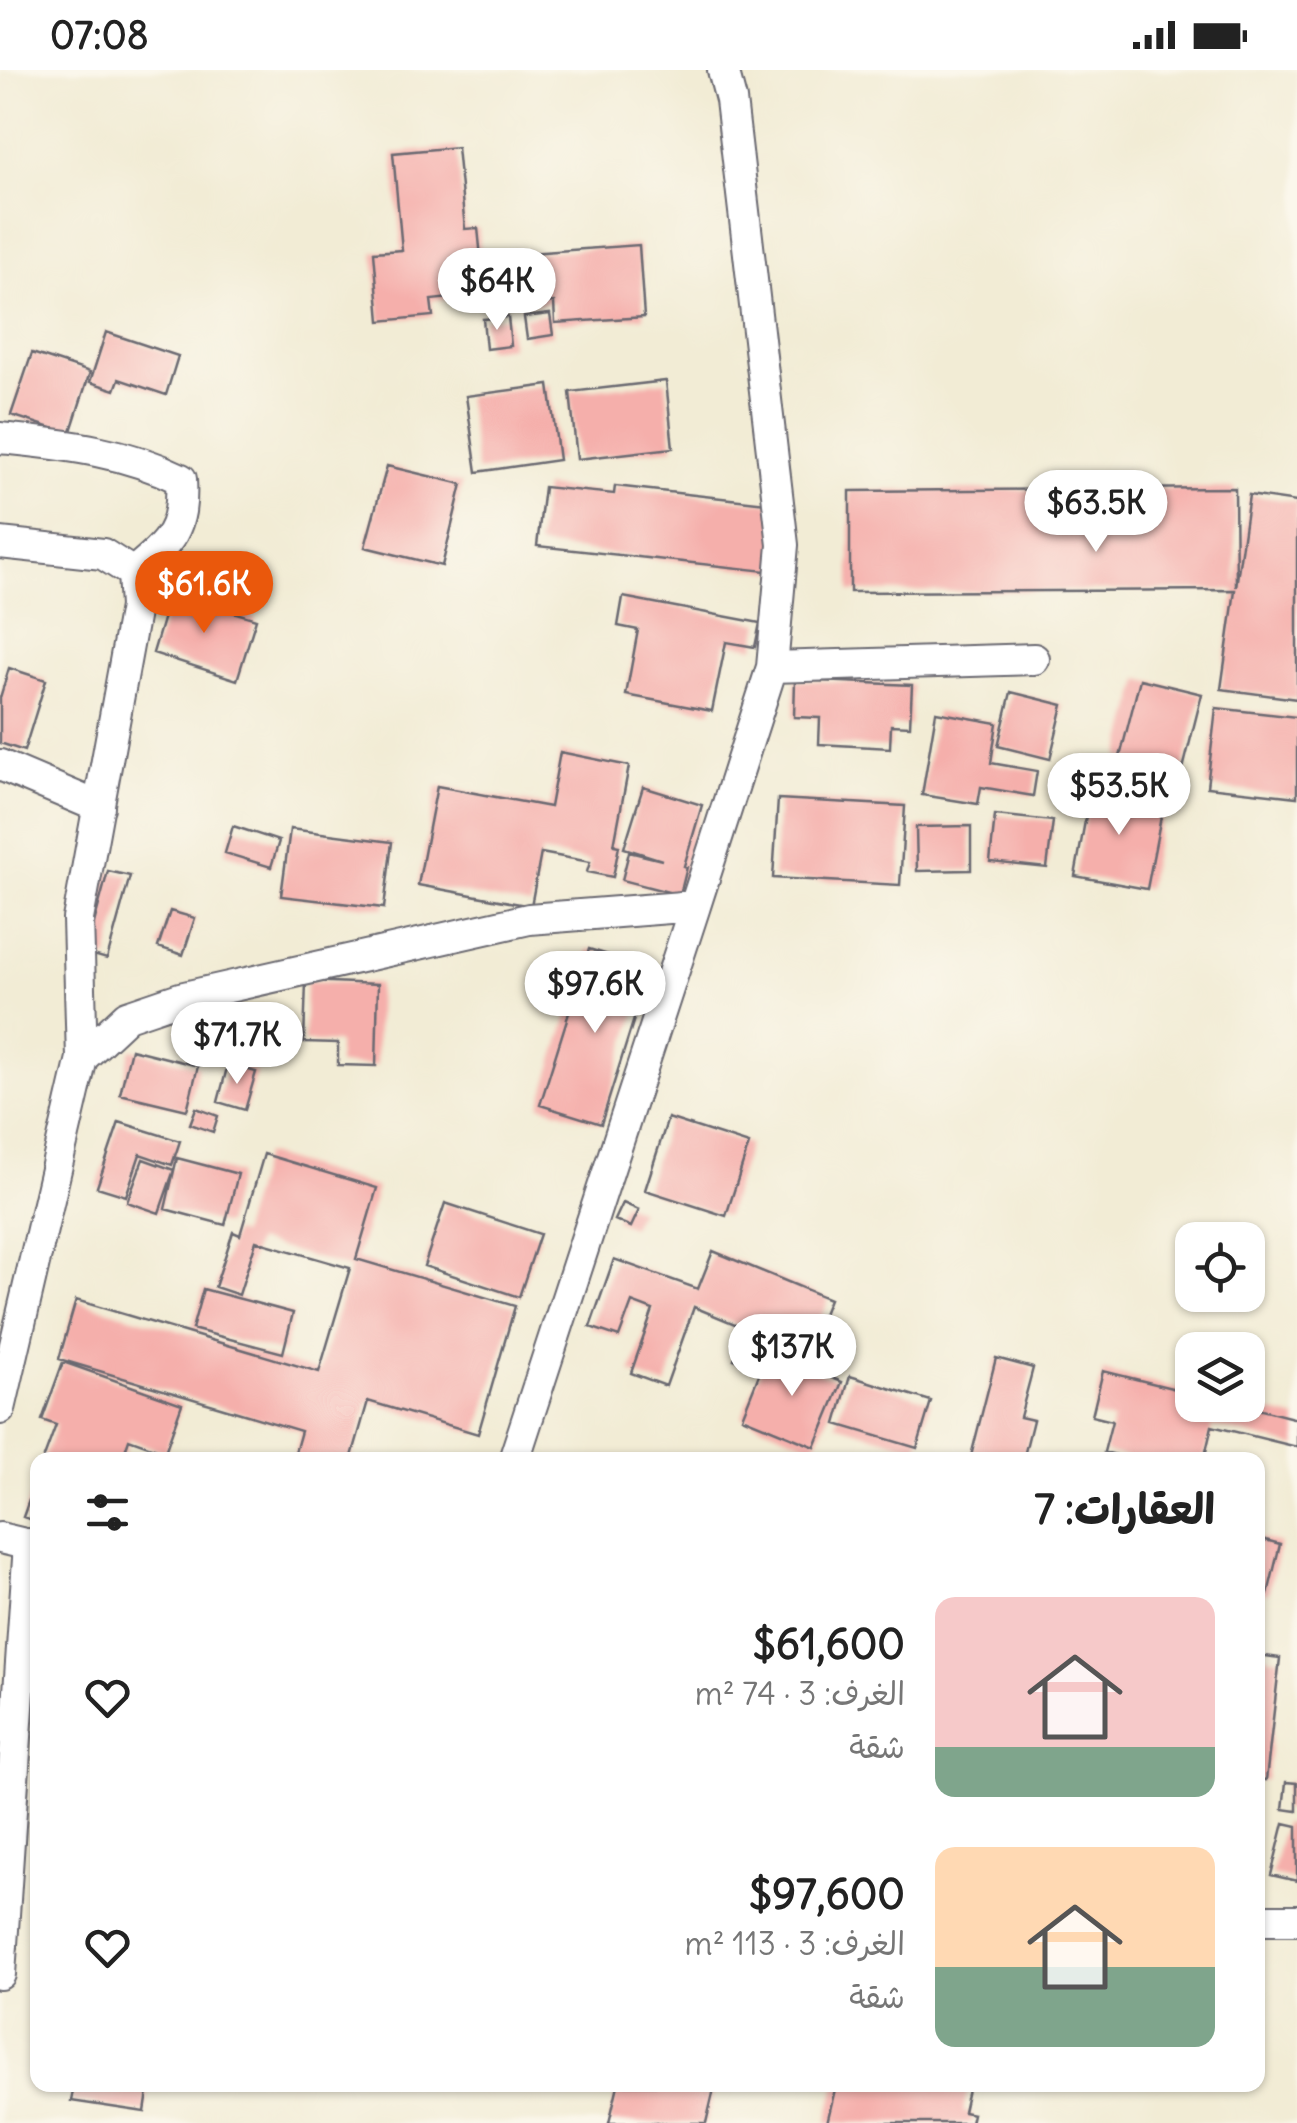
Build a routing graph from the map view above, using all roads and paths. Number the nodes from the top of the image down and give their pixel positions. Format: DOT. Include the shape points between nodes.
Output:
graph roads {
  1 [pos="723,70"];
  2 [pos="0,438"];
  3 [pos="0,543"];
  4 [pos="133,572"];
  5 [pos="1034,660"];
  6 [pos="772,667"];
  7 [pos="0,765"];
  8 [pos="98,807"];
  9 [pos="695,906"];
  10 [pos="82,1058"];
  11 [pos="0,1409"];
  12 [pos="517,1452"];
  13 [pos="22,1543"];
  14 [pos="1265,1920"];
  15 [pos="1297,1920"];
  16 [pos="0,1974"];
  1 -- 6 [label="street" via="783,544"];
  2 -- 4 [label="street" via="104,449 181,479 183,511 170,542"];
  3 -- 4 [label="street" via="103,554"];
  4 -- 8 [label="street" via="135,607"];
  5 -- 6 [label="street"];
  6 -- 9 [label="street"];
  7 -- 8 [label="street"];
  8 -- 10 [label="street" via="78,919"];
  9 -- 10 [label="street" via="529,918 180,998 127,1016"];
  9 -- 12 [label="street"];
  10 -- 11 [label="street"];
  13 -- 16 [label="street"];
  14 -- 15 [label="street"];
}
